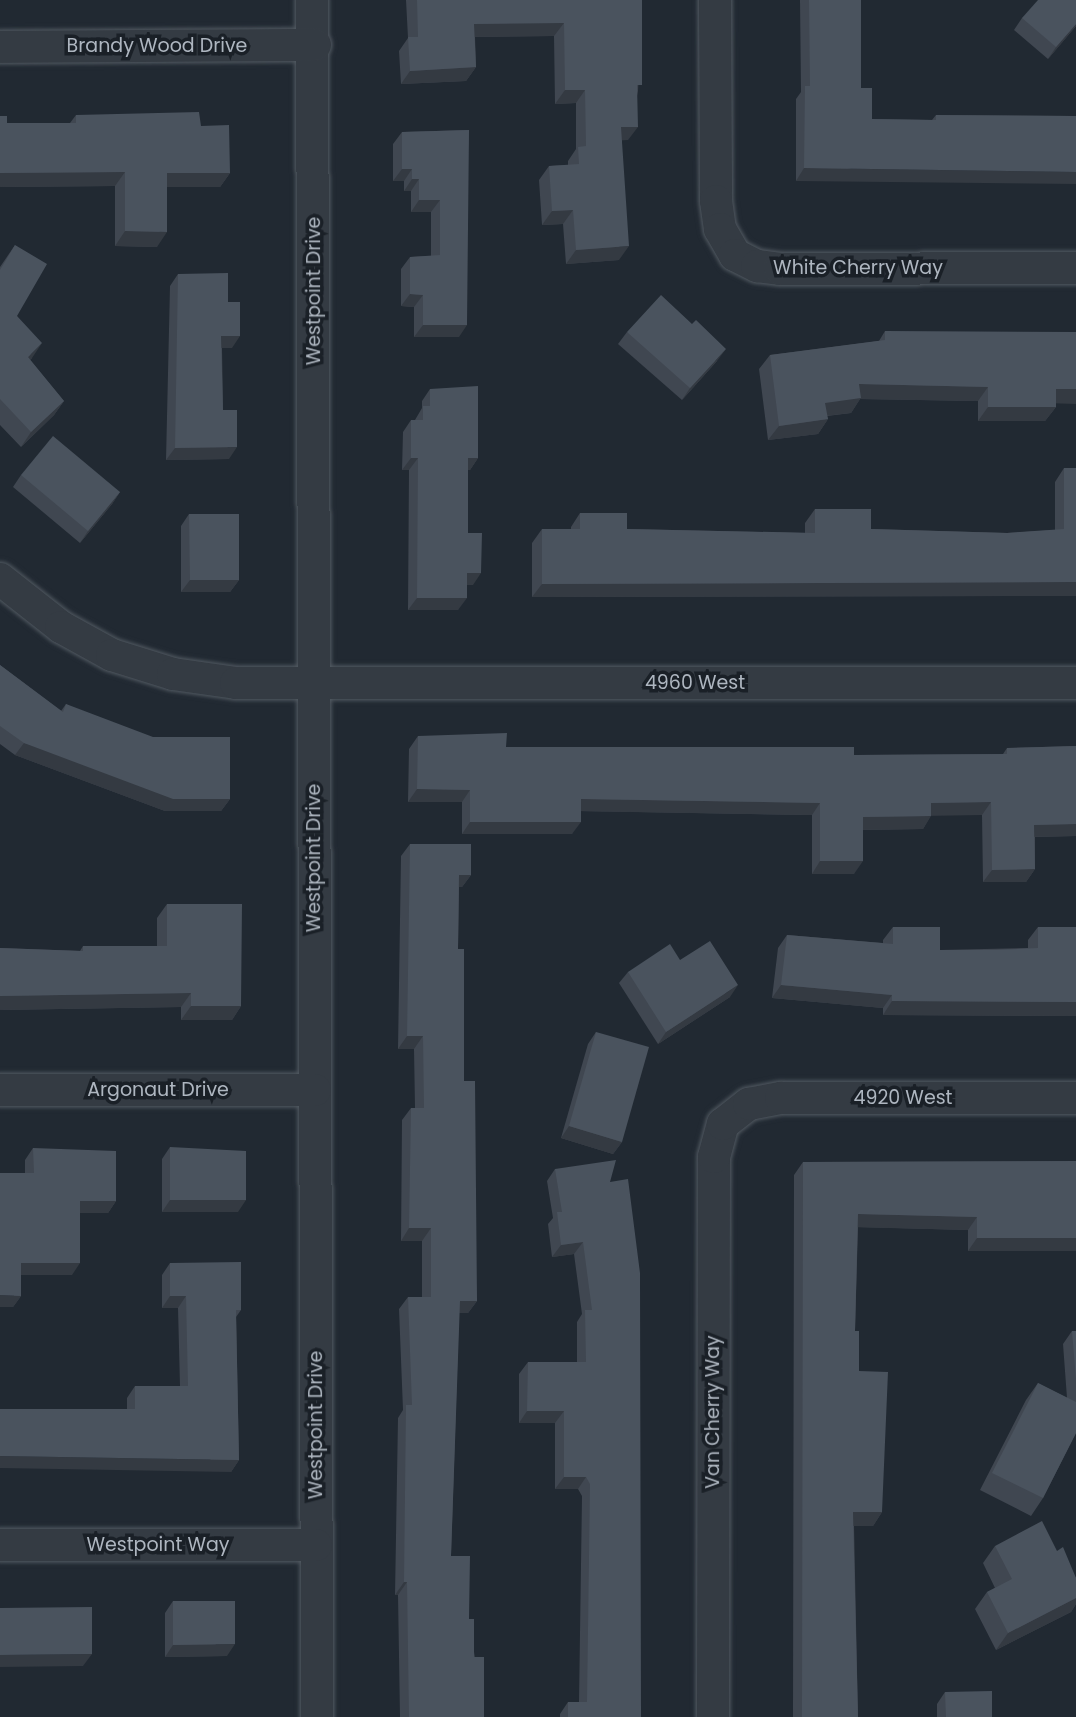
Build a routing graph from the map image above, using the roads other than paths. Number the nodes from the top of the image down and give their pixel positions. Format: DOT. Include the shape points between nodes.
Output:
graph roads {
  1 [pos="312,0"];
  2 [pos="715,0"];
  3 [pos="315,46"];
  4 [pos="0,47"];
  5 [pos="1076,268"];
  6 [pos="0,579"];
  7 [pos="1076,683"];
  8 [pos="314,684"];
  9 [pos="0,1090"];
  10 [pos="315,1090"];
  11 [pos="1076,1098"];
  12 [pos="733,1112"];
  13 [pos="0,1545"];
  14 [pos="316,1545"];
  15 [pos="317,1717"];
  16 [pos="713,1717"];
  1 -- 3 [label="street, Westpoint Drive"];
  2 -- 5 [label="street, White Cherry Way" via="716,208 720,229 735,255 757,266 780,269"];
  3 -- 4 [label="street, Brandy Wood Drive"];
  3 -- 8 [label="street, Westpoint Drive"];
  6 -- 8 [label="street, 4960 West" via="61,627 142,665 236,683"];
  7 -- 8 [label="street, 4960 West"];
  8 -- 10 [label="street, Westpoint Drive"];
  9 -- 10 [label="street, Argonaut Drive"];
  10 -- 14 [label="street, Westpoint Drive"];
  11 -- 12 [label="street, 4920 West" via="781,1098"];
  12 -- 16 [label="street, Van Cherry Way" via="723,1124 714,1157"];
  13 -- 14 [label="street, Westpoint Way"];
  14 -- 15 [label="street, Westpoint Drive"];
}
